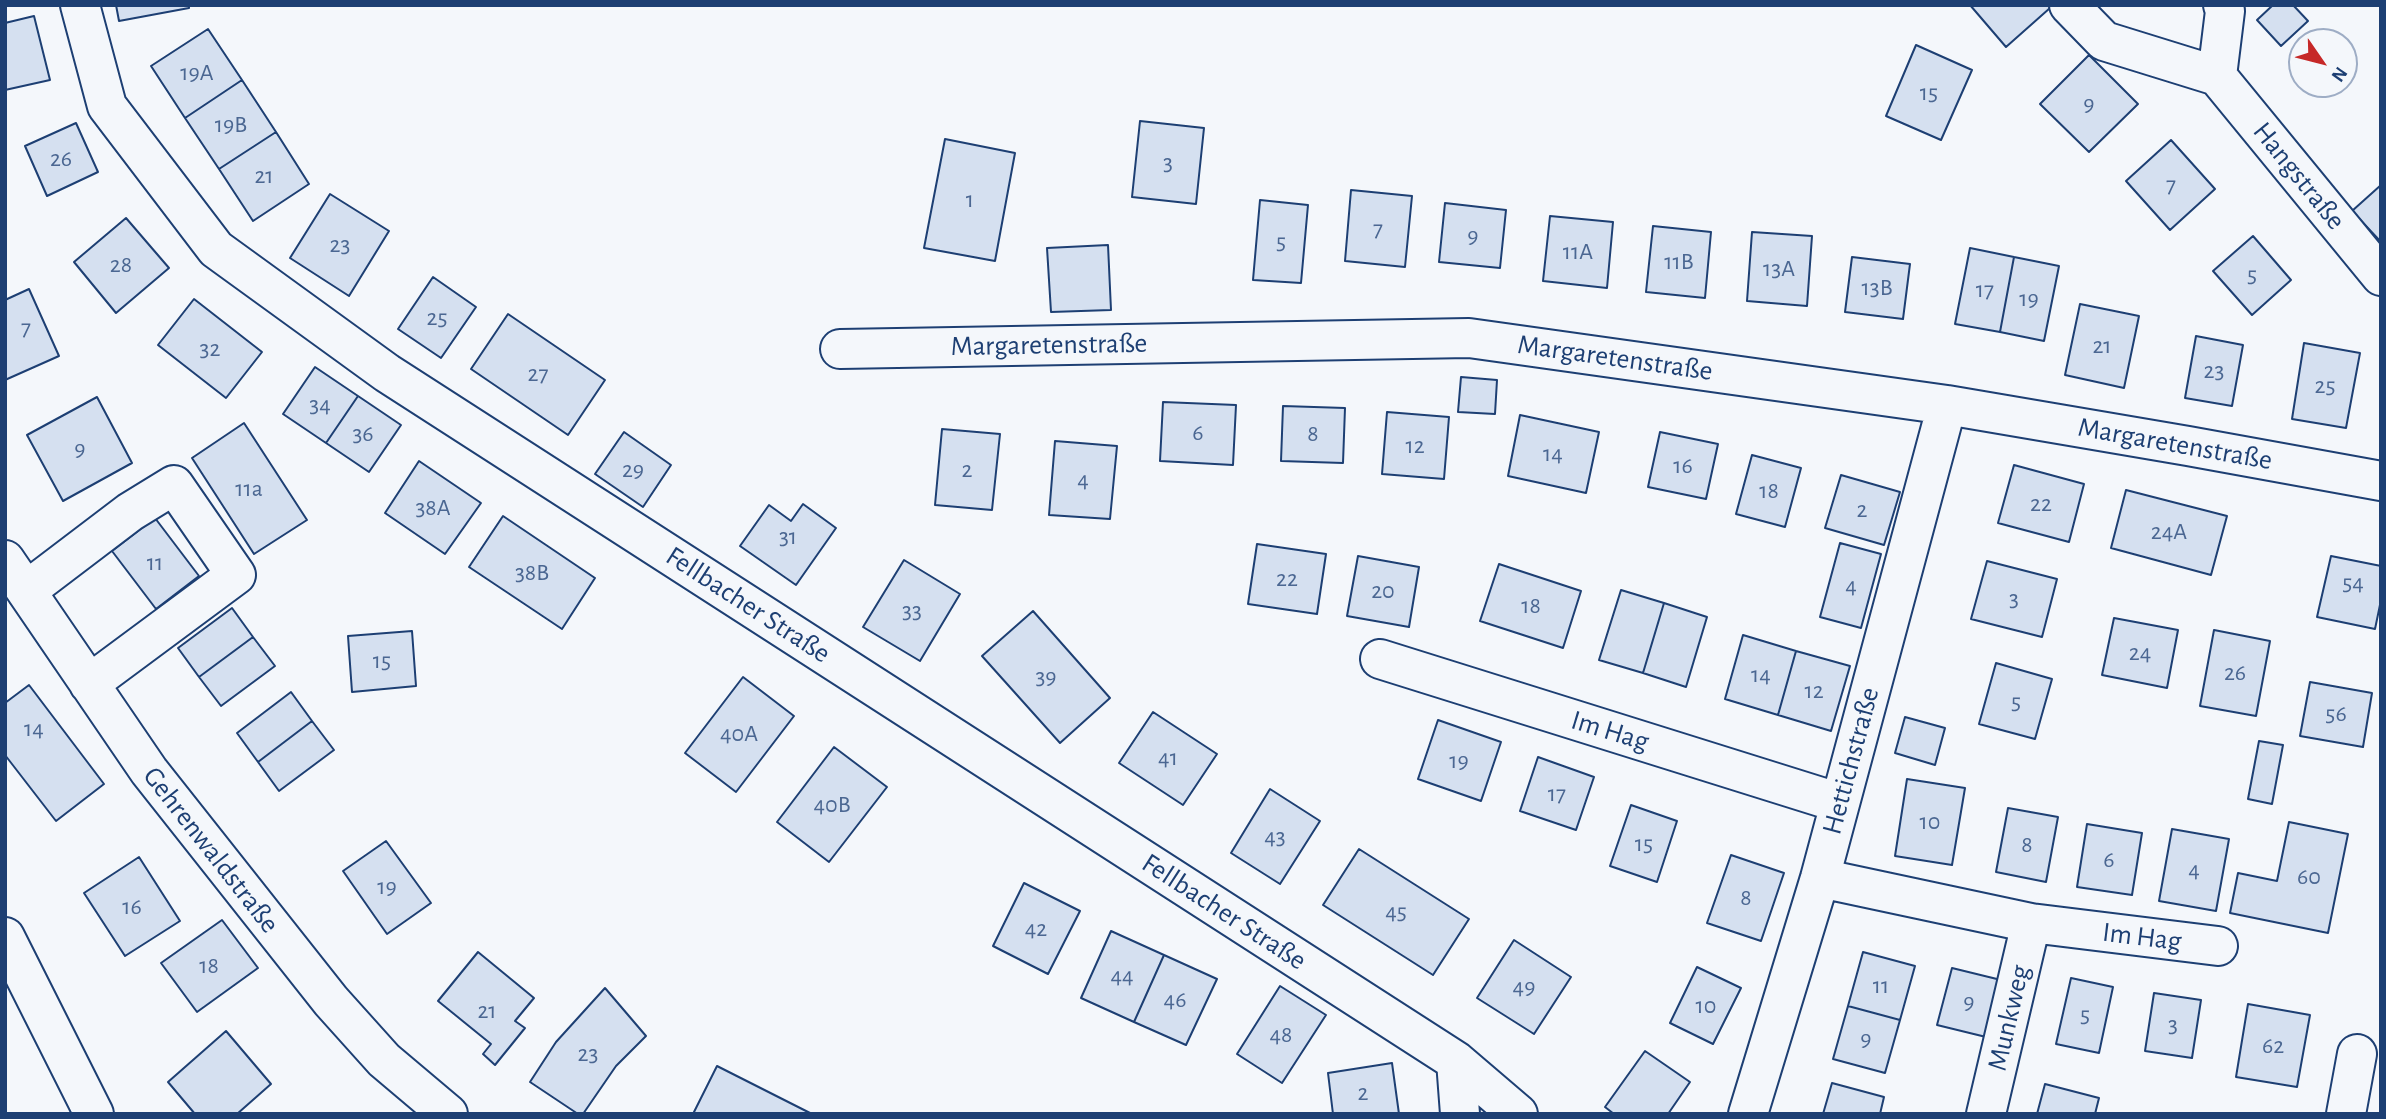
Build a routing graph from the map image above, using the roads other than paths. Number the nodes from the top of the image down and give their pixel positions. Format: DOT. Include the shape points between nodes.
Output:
graph roads {
  1 [pos="80,5"];
  2 [pos="2069,5"];
  3 [pos="2223,5"];
  4 [pos="2217,76"];
  5 [pos="2381,276"];
  6 [pos="840,349"];
  7 [pos="1947,405"];
  8 [pos="2381,481"];
  9 [pos="5,560"];
  10 [pos="26,591"];
  11 [pos="1380,659"];
  12 [pos="89,684"];
  13 [pos="1840,803"];
  14 [pos="1820,878"];
  15 [pos="2031,923"];
  16 [pos="5,937"];
  17 [pos="2218,946"];
  18 [pos="2357,1054"];
  19 [pos="1456,1062"];
  20 [pos="94,1114"];
  21 [pos="448,1114"];
  22 [pos="1460,1114"];
  23 [pos="1518,1114"];
  24 [pos="1748,1114"];
  25 [pos="1986,1114"];
  26 [pos="2346,1114"];
  1 -- 19 [label="street, Fellbacher Straße" via="107,106 216,249 387,373"];
  2 -- 4 [label="street" via="2104,41"];
  3 -- 4 [label="street"];
  4 -- 5 [label="street, Hangstraße"];
  6 -- 7 [label="street, Margaretenstraße" via="1469,338"];
  7 -- 8 [label="street, Margaretenstraße"];
  7 -- 13 [label="street, Hettichstraße"];
  9 -- 10 [label="street, Gehrenwaldstraße"];
  10 -- 12 [label="street, Gehrenwaldstraße"];
  10 -- 12 [label="street" via="130,512 174,485 236,575"];
  11 -- 13 [label="street, Im Hag"];
  12 -- 21 [label="street, Gehrenwaldstraße" via="149,771 331,1002 384,1060"];
  13 -- 14 [label="street, Hettichstraße"];
  14 -- 15 [label="street, Im Hag"];
  14 -- 24 [label="street, Hettichstraße"];
  15 -- 17 [label="street, Im Hag"];
  15 -- 25 [label="street, Munkweg"];
  16 -- 20 [label="street"];
  18 -- 26 [label="street"];
  19 -- 22 [label="street"];
  19 -- 23 [label="street, Fellbacher Straße"];
}
